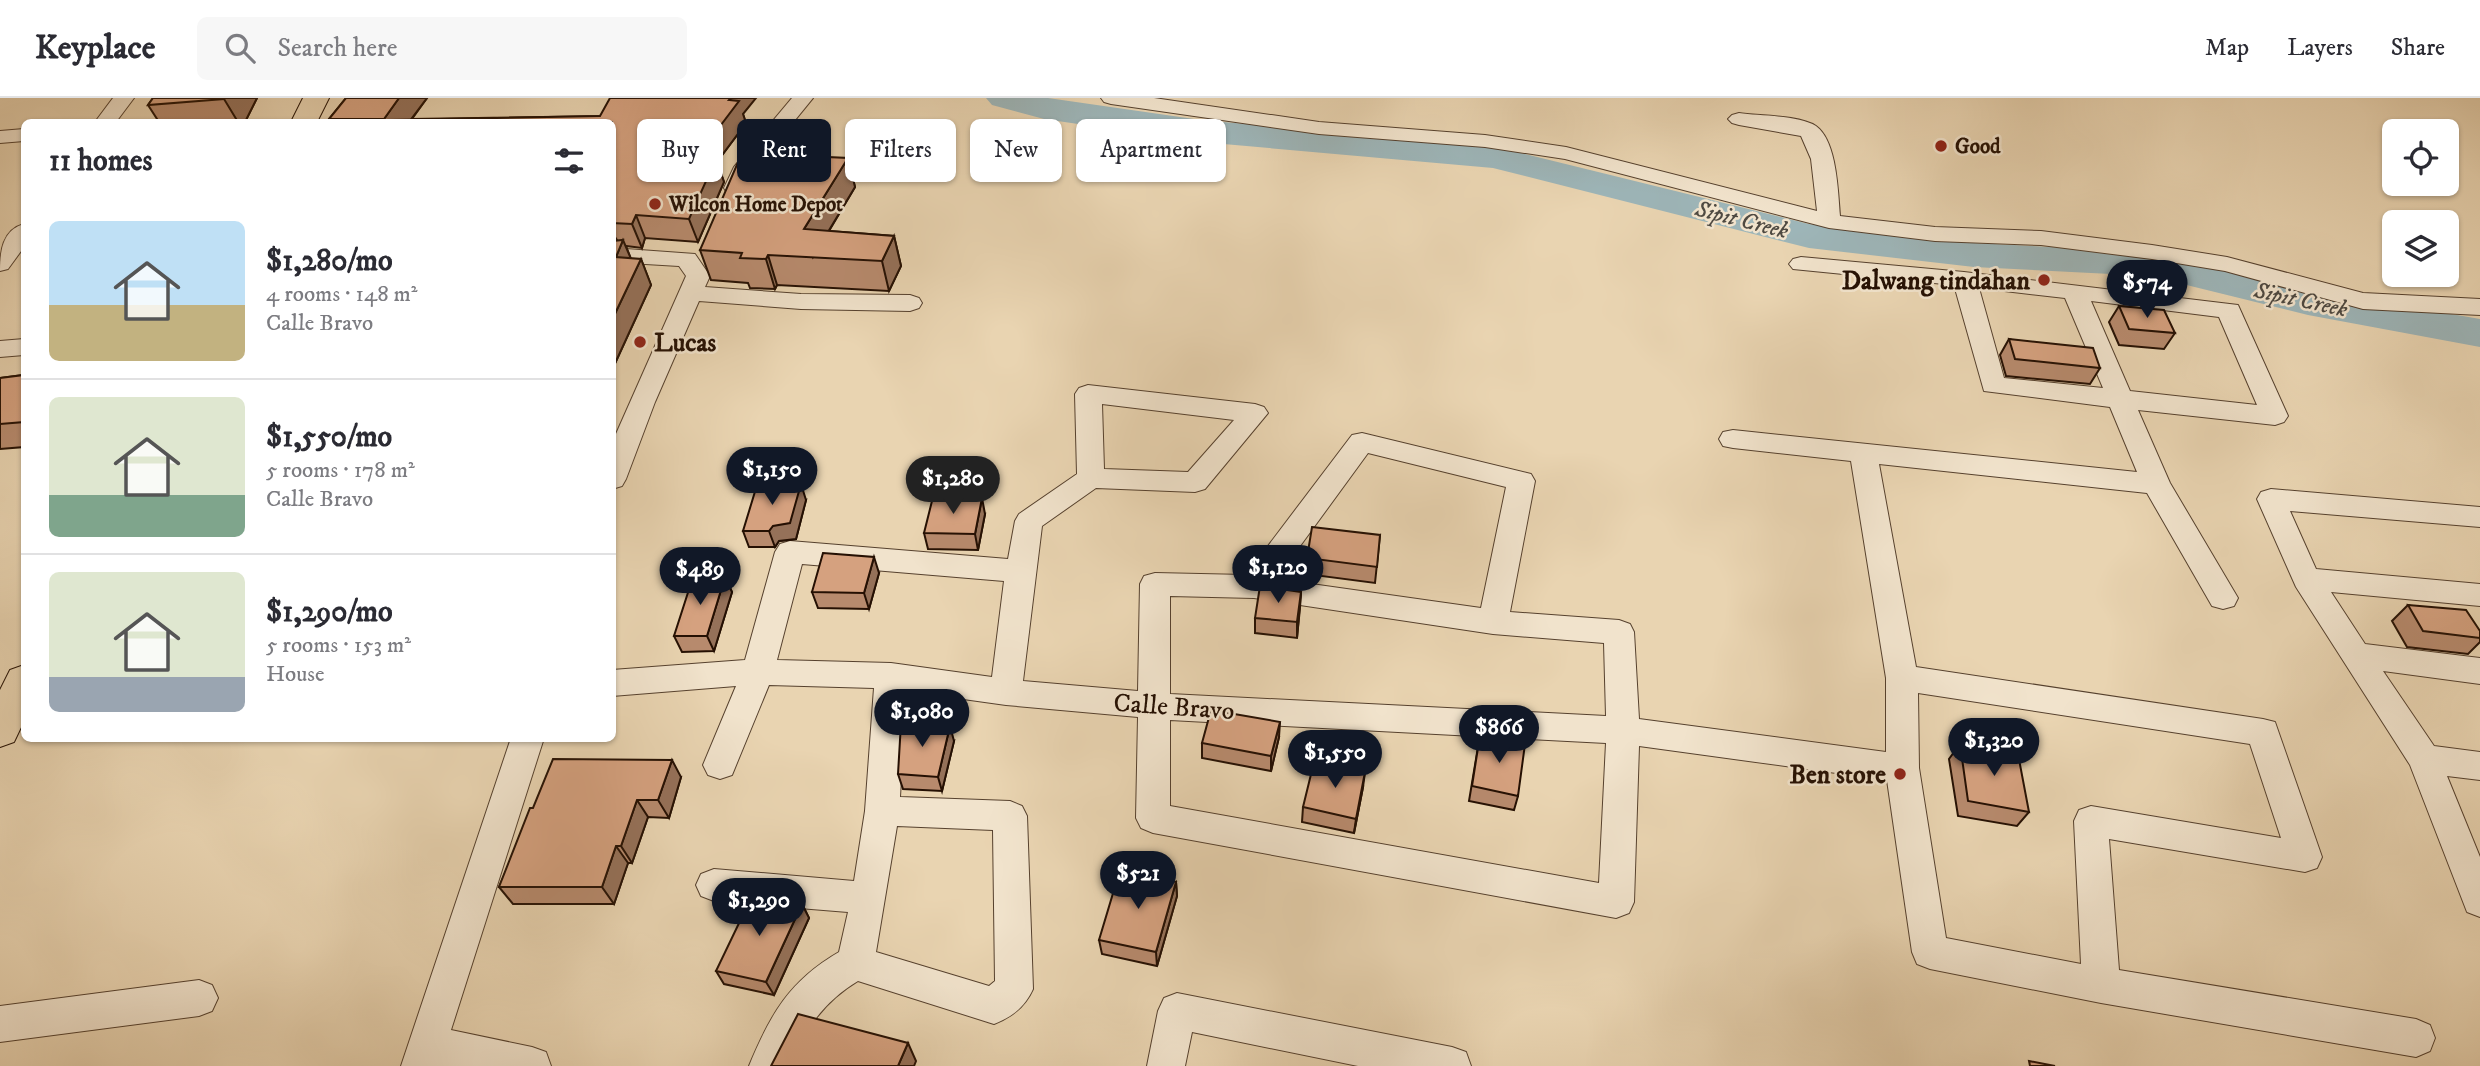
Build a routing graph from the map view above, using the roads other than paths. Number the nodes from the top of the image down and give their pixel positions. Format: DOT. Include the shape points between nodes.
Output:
graph roads {
  1 [pos="124,98"];
  2 [pos="316,98"];
  3 [pos="803,98"];
  4 [pos="1111,98"];
  5 [pos="107,119"];
  6 [pos="306,119"];
  7 [pos="1739,119"];
  8 [pos="21,135"];
  9 [pos="0,137"];
  10 [pos="727,207"];
  11 [pos="1829,221"];
  12 [pos="0,228"];
  13 [pos="21,228"];
  14 [pos="21,232"];
  15 [pos="616,254"];
  16 [pos="0,264"];
  17 [pos="1801,264"];
  18 [pos="699,274"];
  19 [pos="1964,279"];
  20 [pos="2075,292"];
  21 [pos="910,303"];
  22 [pos="2480,307"];
  23 [pos="21,347"];
  24 [pos="0,349"];
  25 [pos="2121,399"];
  26 [pos="1733,439"];
  27 [pos="1863,453"];
  28 [pos="616,469"];
  29 [pos="1091,478"];
  30 [pos="2156,484"];
  31 [pos="2480,517"];
  32 [pos="1020,571"];
  33 [pos="2306,579"];
  34 [pos="1254,587"];
  35 [pos="2480,595"];
  36 [pos="2223,598"];
  37 [pos="1493,622"];
  38 [pos="2357,655"];
  39 [pos="2480,671"];
  40 [pos="758,672"];
  41 [pos="891,676"];
  42 [pos="1902,678"];
  43 [pos="616,683"];
  44 [pos="1006,692"];
  45 [pos="1154,706"];
  46 [pos="1623,730"];
  47 [pos="527,742"];
  48 [pos="2424,759"];
  49 [pos="720,765"];
  50 [pos="2480,765"];
  51 [pos="1902,768"];
  52 [pos="882,811"];
  53 [pos="714,885"];
  54 [pos="2478,892"];
  55 [pos="869,898"];
  56 [pos="855,963"];
  57 [pos="2101,985"];
  58 [pos="199,998"];
  59 [pos="0,1024"];
  60 [pos="2416,1038"];
  61 [pos="423,1055"];
  62 [pos="532,1066"];
  63 [pos="768,1066"];
  64 [pos="1166,1066"];
  65 [pos="1452,1066"];
  1 -- 5 [label="street"];
  2 -- 6 [label="main road"];
  3 -- 10 [label="street" via="742,172"];
  4 -- 11 [label="street" via="1318,128 1485,141 1566,153"];
  7 -- 11 [label="street" via="1801,128 1812,134 1818,145"];
  8 -- 9 [label="street"];
  11 -- 22 [label="street" via="2152,252 2227,264 2363,301"];
  12 -- 13 [label="street"];
  14 -- 16 [label="street"];
  15 -- 18 [label="street" via="687,259"];
  17 -- 19 [label="street"];
  18 -- 21 [label="street" via="765,301"];
  18 -- 28 [label="street"];
  19 -- 20 [label="street"];
  19 -- 25 [label="street" via="1993,385"];
  20 -- 25 [label="street"];
  20 -- 25 [label="street" via="2229,310 2275,416"];
  23 -- 24 [label="street"];
  25 -- 30 [label="street"];
  26 -- 27 [label="street"];
  27 -- 30 [label="street"];
  27 -- 42 [label="street"];
  29 -- 29 [label="street" via="1195,482 1255,413 1088,394"];
  29 -- 32 [label="street" via="1029,521"];
  30 -- 36 [label="street"];
  31 -- 33 [label="street" via="2272,499"];
  32 -- 40 [label="street" via="790,552"];
  32 -- 44 [label="street"];
  33 -- 35 [label="street"];
  33 -- 38 [label="street"];
  34 -- 37 [label="street"];
  34 -- 37 [label="street" via="1362,442 1521,481"];
  34 -- 45 [label="street" via="1155,584"];
  37 -- 46 [label="street" via="1619,632"];
  38 -- 39 [label="street"];
  38 -- 48 [label="street"];
  40 -- 41 [label="street, Calle Bravo"];
  40 -- 43 [label="street, Calle Bravo"];
  40 -- 49 [label="street"];
  41 -- 44 [label="street, Calle Bravo"];
  41 -- 52 [label="street"];
  42 -- 51 [label="street"];
  42 -- 57 [label="street" via="2263,732 2305,857 2091,821"];
  44 -- 45 [label="street, Calle Bravo"];
  45 -- 46 [label="street, Calle Bravo"];
  45 -- 46 [label="street" via="1153,818 1616,902"];
  46 -- 51 [label="street, Calle Bravo"];
  47 -- 61 [label="street"];
  48 -- 50 [label="street"];
  48 -- 54 [label="street"];
  51 -- 57 [label="street" via="1930,952"];
  52 -- 55 [label="street"];
  52 -- 56 [label="street" via="1010,816 1014,989 994,1006"];
  53 -- 55 [label="street"];
  55 -- 56 [label="street"];
  56 -- 63 [label="street" via="823,980 798,1005"];
  57 -- 60 [label="street"];
  58 -- 59 [label="street"];
  61 -- 62 [label="street"];
  64 -- 65 [label="street" via="1177,1011"];
}
